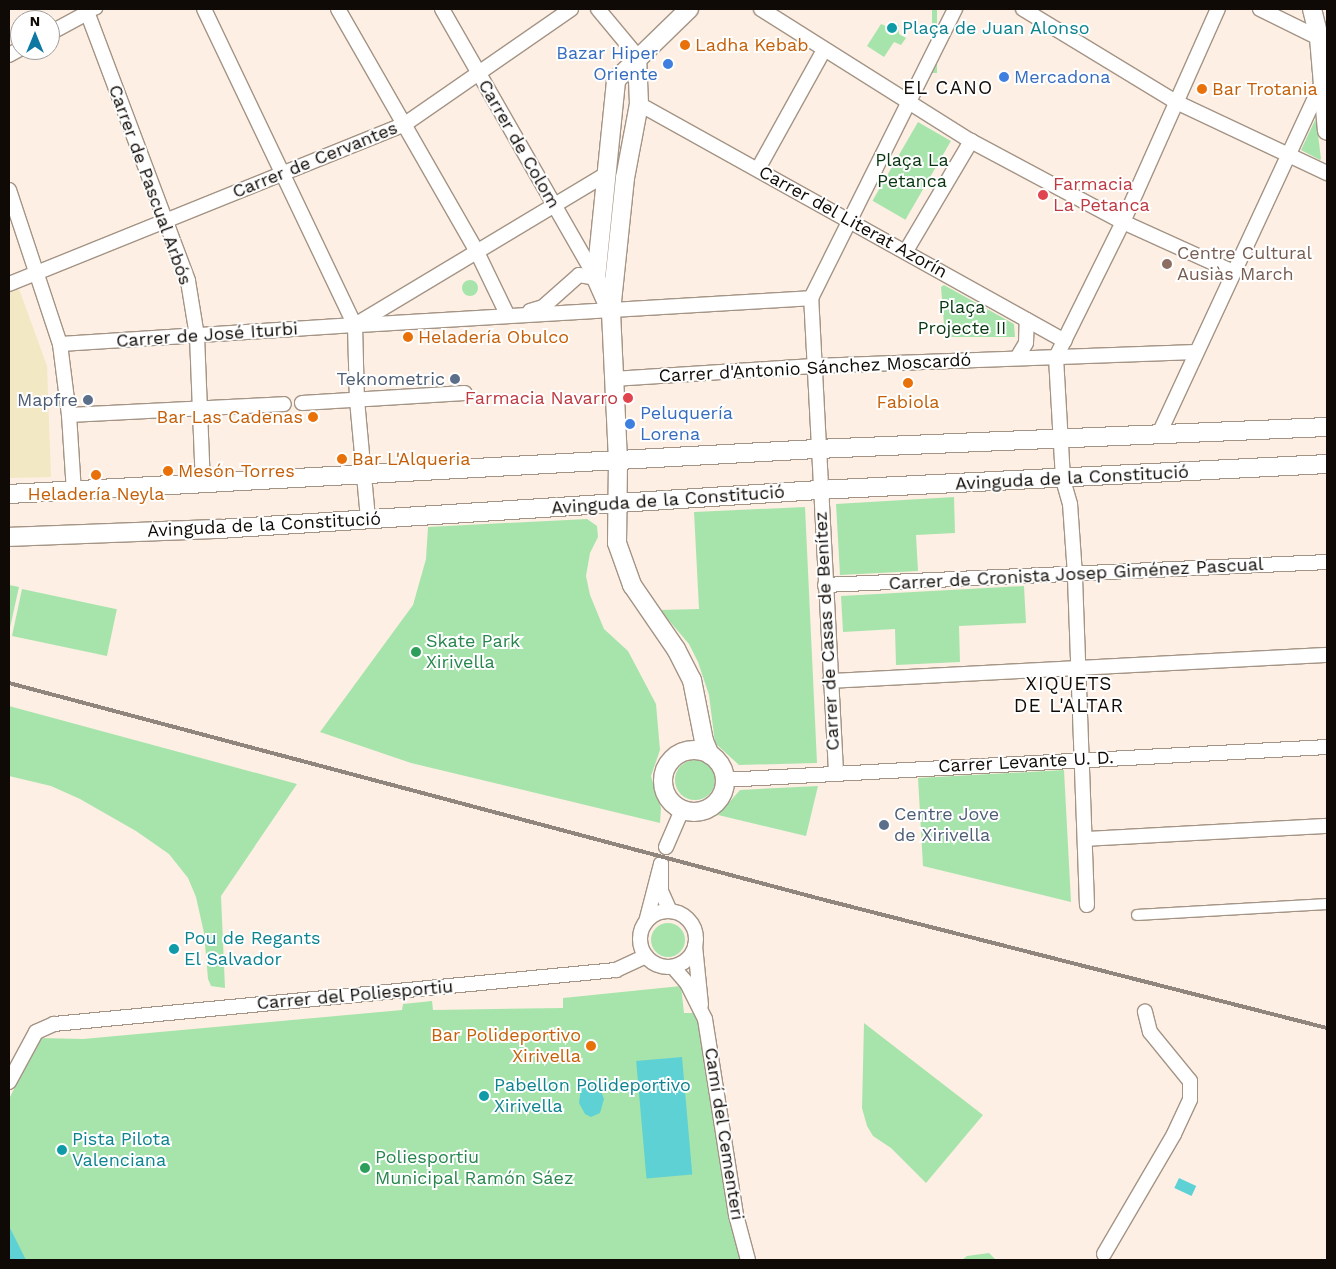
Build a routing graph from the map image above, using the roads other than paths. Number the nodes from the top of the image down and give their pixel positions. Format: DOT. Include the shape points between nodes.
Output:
graph roads {
  1 [pos="204,9"];
  2 [pos="338,9"];
  3 [pos="442,9"];
  4 [pos="571,9"];
  5 [pos="598,9"];
  6 [pos="689,9"];
  7 [pos="761,9"];
  8 [pos="955,9"];
  9 [pos="1023,9"];
  10 [pos="1218,9"];
  11 [pos="1260,9"];
  12 [pos="1312,9"];
  13 [pos="90,10"];
  14 [pos="60,27"];
  15 [pos="1318,38"];
  16 [pos="824,50"];
  17 [pos="637,56"];
  18 [pos="477,72"];
  19 [pos="1322,82"];
  20 [pos="1176,102"];
  21 [pos="906,103"];
  22 [pos="639,104"];
  23 [pos="405,124"];
  24 [pos="1327,131"];
  25 [pos="971,141"];
  26 [pos="1286,155"];
  27 [pos="758,169"];
  28 [pos="1327,173"];
  29 [pos="283,174"];
  30 [pos="605,175"];
  31 [pos="9,190"];
  32 [pos="554,206"];
  33 [pos="164,220"];
  34 [pos="849,221"];
  35 [pos="1123,222"];
  36 [pos="906,251"];
  37 [pos="477,252"];
  38 [pos="1232,272"];
  39 [pos="38,273"];
  40 [pos="596,278"];
  41 [pos="9,284"];
  42 [pos="811,298"];
  43 [pos="611,312"];
  44 [pos="508,316"];
  45 [pos="1027,320"];
  46 [pos="355,325"];
  47 [pos="197,336"];
  48 [pos="1065,342"];
  49 [pos="60,344"];
  50 [pos="1196,352"];
  51 [pos="1056,357"];
  52 [pos="1017,358"];
  53 [pos="814,366"];
  54 [pos="614,379"];
  55 [pos="465,393"];
  56 [pos="357,400"];
  57 [pos="302,403"];
  58 [pos="284,404"];
  59 [pos="201,408"];
  60 [pos="70,415"];
  61 [pos="1327,427"];
  62 [pos="1158,436"];
  63 [pos="1061,440"];
  64 [pos="817,449"];
  65 [pos="618,461"];
  66 [pos="1327,464"];
  67 [pos="363,476"];
  68 [pos="1064,479"];
  69 [pos="203,485"];
  70 [pos="819,490"];
  71 [pos="74,492"];
  72 [pos="9,494"];
  73 [pos="617,503"];
  74 [pos="368,518"];
  75 [pos="9,538"];
  76 [pos="1327,562"];
  77 [pos="1075,575"];
  78 [pos="825,585"];
  79 [pos="1327,655"];
  80 [pos="1078,669"];
  81 [pos="830,681"];
  82 [pos="701,719"];
  83 [pos="1327,747"];
  84 [pos="685,752"];
  85 [pos="710,756"];
  86 [pos="1082,760"];
  87 [pos="836,772"];
  88 [pos="724,780"];
  89 [pos="682,810"];
  90 [pos="1327,826"];
  91 [pos="1085,839"];
  92 [pos="666,847"];
  93 [pos="1087,904"];
  94 [pos="1327,904"];
  95 [pos="670,912"];
  96 [pos="1137,915"];
  97 [pos="646,922"];
  98 [pos="695,946"];
  99 [pos="646,956"];
  100 [pos="672,967"];
  101 [pos="701,1008"];
  102 [pos="1145,1012"];
  103 [pos="9,1082"];
  104 [pos="1104,1254"];
  105 [pos="748,1260"];
  1 -- 29 [label="street"];
  2 -- 23 [label="street"];
  3 -- 18 [label="street, Carrer de Colom"];
  4 -- 18 [label="street, Carrer de Cervantes"];
  5 -- 17 [label="street"];
  6 -- 17 [label="street"];
  7 -- 16 [label="street"];
  8 -- 21 [label="street"];
  9 -- 20 [label="street"];
  10 -- 20 [label="street"];
  11 -- 15 [label="street"];
  12 -- 15 [label="street"];
  13 -- 14 [label="street"];
  13 -- 33 [label="street, Carrer de Pascual Arbós"];
  15 -- 19 [label="street"];
  16 -- 21 [label="street"];
  16 -- 27 [label="street"];
  17 -- 22 [label="street"];
  17 -- 30 [label="street" via="616,80"];
  18 -- 23 [label="street, Carrer de Cervantes"];
  18 -- 32 [label="street, Carrer de Colom"];
  19 -- 24 [label="street"];
  19 -- 26 [label="street"];
  20 -- 26 [label="street"];
  20 -- 35 [label="street"];
  21 -- 25 [label="street"];
  21 -- 34 [label="street"];
  22 -- 27 [label="street, Carrer del Literat Azorín"];
  22 -- 43 [label="street" via="625,178"];
  23 -- 29 [label="street, Carrer de Cervantes"];
  23 -- 37 [label="street"];
  25 -- 35 [label="street"];
  25 -- 36 [label="street"];
  26 -- 28 [label="street"];
  26 -- 38 [label="street"];
  27 -- 34 [label="street, Carrer del Literat Azorín"];
  29 -- 33 [label="street, Carrer de Cervantes"];
  29 -- 46 [label="street"];
  30 -- 32 [label="street, Carrer de José Iturbi"];
  30 -- 40 [label="street"];
  31 -- 39 [label="street"];
  32 -- 37 [label="street, Carrer de José Iturbi"];
  32 -- 40 [label="street, Carrer de Colom"];
  33 -- 39 [label="street, Carrer de Cervantes"];
  33 -- 47 [label="street, Carrer de Pascual Arbós" via="188,281"];
  34 -- 36 [label="street, Carrer del Literat Azorín"];
  34 -- 42 [label="street"];
  35 -- 38 [label="street"];
  35 -- 48 [label="street"];
  36 -- 45 [label="street, Carrer del Literat Azorín"];
  37 -- 44 [label="street"];
  37 -- 46 [label="street, Carrer de José Iturbi"];
  38 -- 50 [label="street"];
  39 -- 41 [label="street, Carrer de Cervantes"];
  39 -- 49 [label="street"];
  40 -- 43 [label="street"];
  40 -- 44 [label="street" via="579,274 539,309"];
  42 -- 43 [label="street"];
  42 -- 53 [label="street, Carrer de Casas de Benítez"];
  43 -- 44 [label="street"];
  43 -- 54 [label="street"];
  44 -- 46 [label="street, Carrer de José Iturbi"];
  45 -- 48 [label="street, Carrer del Literat Azorín"];
  45 -- 52 [label="street" via="1026,343"];
  46 -- 47 [label="street, Carrer de José Iturbi"];
  46 -- 56 [label="street"];
  47 -- 49 [label="street, Carrer de José Iturbi"];
  47 -- 59 [label="street, Carrer de Pascual Arbós"];
  48 -- 51 [label="street"];
  49 -- 60 [label="street"];
  50 -- 51 [label="street, Carrer d'Antonio Sánchez Moscardó"];
  50 -- 62 [label="street"];
  51 -- 52 [label="street, Carrer d'Antonio Sánchez Moscardó"];
  51 -- 63 [label="street"];
  52 -- 53 [label="street, Carrer d'Antonio Sánchez Moscardó"];
  53 -- 54 [label="street, Carrer d'Antonio Sánchez Moscardó"];
  53 -- 64 [label="street, Carrer de Casas de Benítez"];
  54 -- 65 [label="street"];
  55 -- 56 [label="street"];
  56 -- 57 [label="street"];
  56 -- 67 [label="street"];
  58 -- 59 [label="street"];
  59 -- 60 [label="street"];
  59 -- 69 [label="street, Carrer de Pascual Arbós"];
  60 -- 71 [label="street"];
  61 -- 62 [label="street"];
  62 -- 63 [label="street"];
  63 -- 64 [label="street"];
  63 -- 68 [label="street"];
  64 -- 65 [label="street"];
  64 -- 70 [label="street, Carrer de Casas de Benítez"];
  65 -- 67 [label="street"];
  65 -- 73 [label="street"];
  66 -- 68 [label="street, Avinguda de la Constitució"];
  67 -- 69 [label="street"];
  67 -- 74 [label="street"];
  68 -- 70 [label="street, Avinguda de la Constitució"];
  68 -- 77 [label="street" via="1070,504"];
  69 -- 71 [label="street"];
  70 -- 73 [label="street, Avinguda de la Constitució"];
  70 -- 78 [label="street, Carrer de Casas de Benítez"];
  71 -- 72 [label="street"];
  73 -- 74 [label="street, Avinguda de la Constitució"];
  73 -- 82 [label="street" via="617,542 632,584 676,649 692,680"];
  74 -- 75 [label="street, Avinguda de la Constitució"];
  76 -- 77 [label="street, Carrer de Cronista Josep Giménez Pascual"];
  77 -- 78 [label="street, Carrer de Cronista Josep Giménez Pascual"];
  77 -- 80 [label="street"];
  78 -- 81 [label="street, Carrer de Casas de Benítez"];
  79 -- 80 [label="street"];
  80 -- 81 [label="street"];
  80 -- 86 [label="street"];
  81 -- 87 [label="street, Carrer de Casas de Benítez"];
  82 -- 84 [label="street" via="696,742"];
  82 -- 85 [label="street"];
  83 -- 86 [label="street, Carrer Levante U. D."];
  84 -- 85 [label="street" via="702,752"];
  84 -- 89 [label="street" via="673,758 663,776 667,796"];
  85 -- 88 [label="street" via="718,762"];
  86 -- 87 [label="street, Carrer Levante U. D."];
  86 -- 91 [label="street"];
  87 -- 88 [label="street, Carrer Levante U. D."];
  88 -- 89 [label="street" via="718,799 711,806 697,811"];
  89 -- 92 [label="street"];
  90 -- 91 [label="street"];
  91 -- 93 [label="street"];
  94 -- 96 [label="street"];
  95 -- 97 [label="street" via="661,912"];
  95 -- 97 [label="street" via="661,891 661,864"];
  95 -- 98 [label="street" via="691,922"];
  97 -- 99 [label="street" via="640,939"];
  98 -- 100 [label="street" via="690,956"];
  98 -- 101 [label="street, Camí del Cementeri"];
  99 -- 100 [label="street" via="659,966"];
  99 -- 103 [label="street, Carrer del Poliesportiu" via="616,970 61,1023 36,1032"];
  100 -- 101 [label="street, Camí del Cementeri"];
  101 -- 105 [label="street, Camí del Cementeri" via="736,1215"];
  102 -- 104 [label="street" via="1150,1032 1190,1081 1190,1099 1174,1134"];
}
